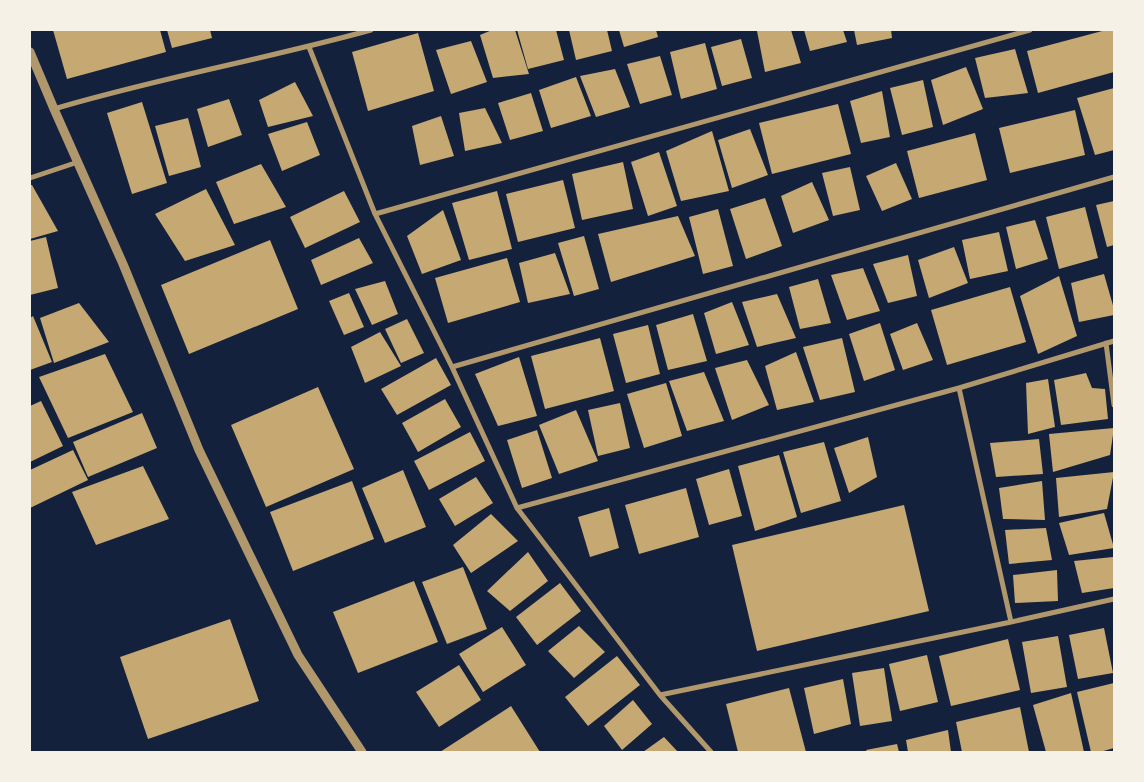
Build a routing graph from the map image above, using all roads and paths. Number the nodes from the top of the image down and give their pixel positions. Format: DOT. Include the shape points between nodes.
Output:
graph roads {
  1 [pos="371,30"];
  2 [pos="1030,30"];
  3 [pos="308,47"];
  4 [pos="30,52"];
  5 [pos="54,109"];
  6 [pos="78,162"];
  7 [pos="1114,177"];
  8 [pos="30,178"];
  9 [pos="375,214"];
  10 [pos="1114,341"];
  11 [pos="1106,343"];
  12 [pos="452,368"];
  13 [pos="959,388"];
  14 [pos="1114,406"];
  15 [pos="517,508"];
  16 [pos="1114,599"];
  17 [pos="1011,622"];
  18 [pos="660,695"];
  19 [pos="362,752"];
  20 [pos="711,752"];
  1 -- 3 [label="street"];
  2 -- 9 [label="street"];
  3 -- 5 [label="street" via="100,95"];
  3 -- 9 [label="street"];
  4 -- 5 [label="street"];
  5 -- 6 [label="street"];
  6 -- 8 [label="street"];
  6 -- 19 [label="street" via="199,450 298,654"];
  7 -- 12 [label="street"];
  9 -- 12 [label="street"];
  10 -- 11 [label="street"];
  11 -- 13 [label="street"];
  11 -- 14 [label="street"];
  12 -- 15 [label="street"];
  13 -- 15 [label="street"];
  13 -- 17 [label="street"];
  15 -- 18 [label="street"];
  16 -- 17 [label="street"];
  17 -- 18 [label="street"];
  18 -- 20 [label="street"];
}
